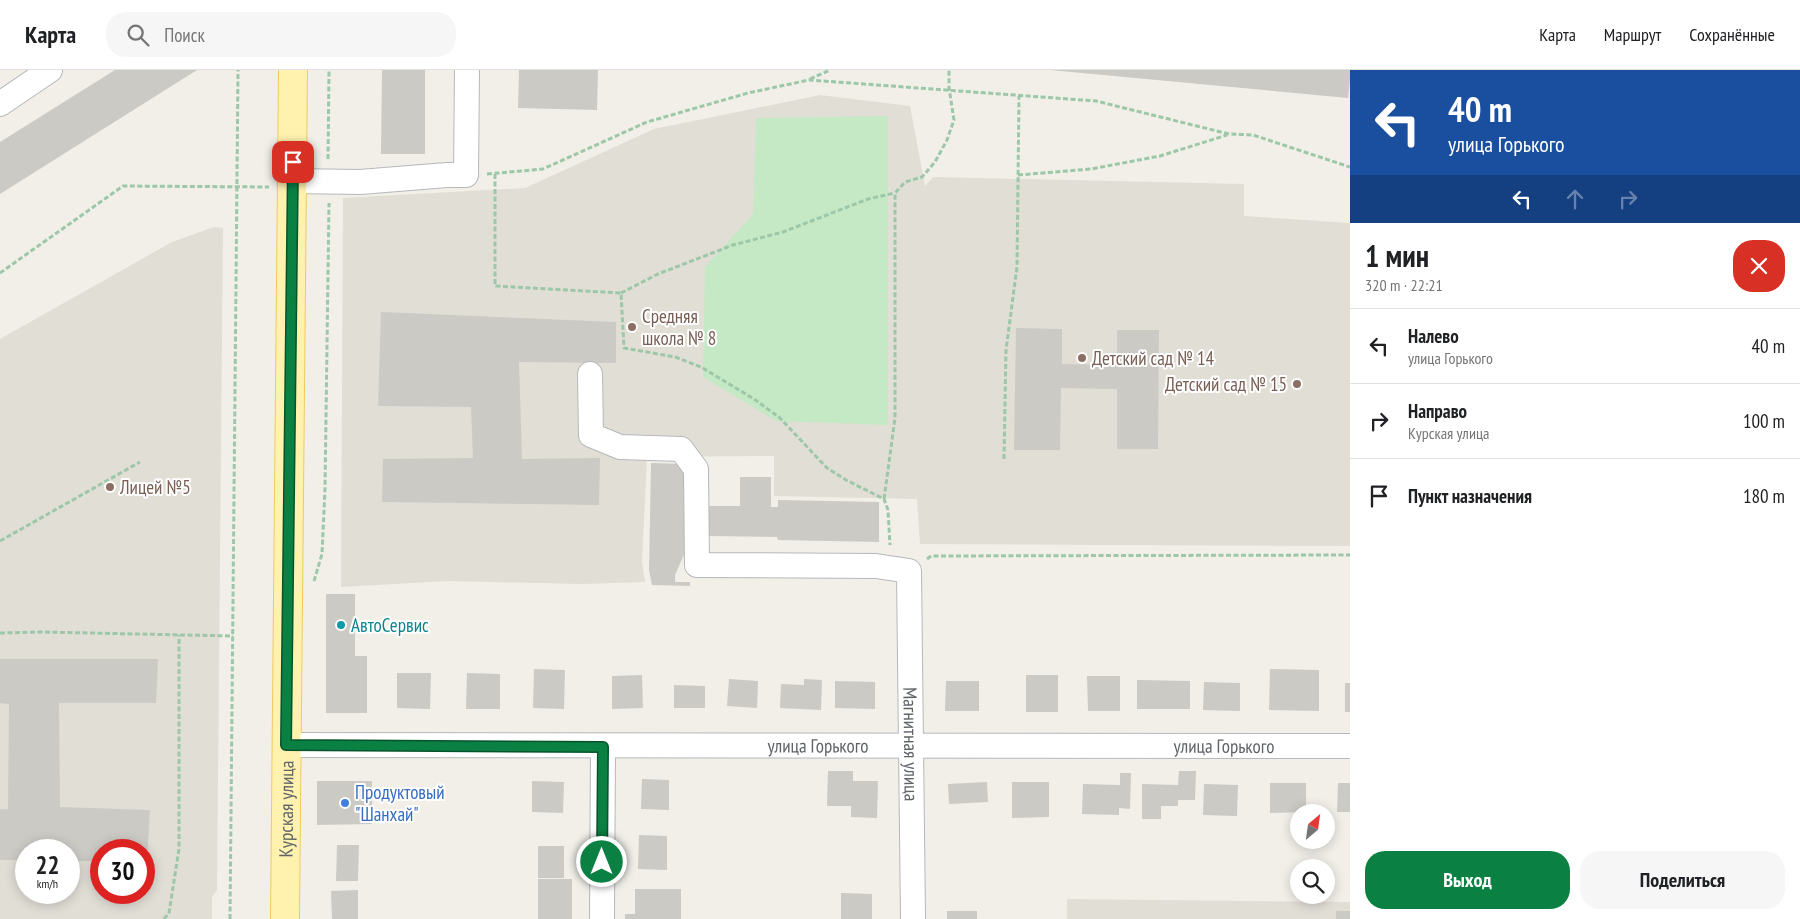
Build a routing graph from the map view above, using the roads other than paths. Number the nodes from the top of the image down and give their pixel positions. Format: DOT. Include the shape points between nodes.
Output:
graph roads {
  1 [pos="50,70"];
  2 [pos="293,70"];
  3 [pos="467,70"];
  4 [pos="0,104"];
  5 [pos="292,184"];
  6 [pos="590,374"];
  7 [pos="286,745"];
  8 [pos="911,745"];
  9 [pos="1350,746"];
  10 [pos="603,747"];
  11 [pos="285,919"];
  12 [pos="602,919"];
  13 [pos="913,919"];
  1 -- 4 [label="street"];
  2 -- 5 [label="main road, Курская улица"];
  3 -- 5 [label="street" via="466,175"];
  5 -- 7 [label="main road, Курская улица"];
  6 -- 8 [label="street, Магнитная улица" via="591,435 620,447 681,449 696,469 697,565 876,566 909,572"];
  7 -- 10 [label="street, улица Горького"];
  7 -- 11 [label="main road, Курская улица"];
  8 -- 9 [label="street, улица Горького"];
  8 -- 10 [label="street, улица Горького"];
  8 -- 13 [label="street, Магнитная улица"];
  10 -- 12 [label="street"];
}
